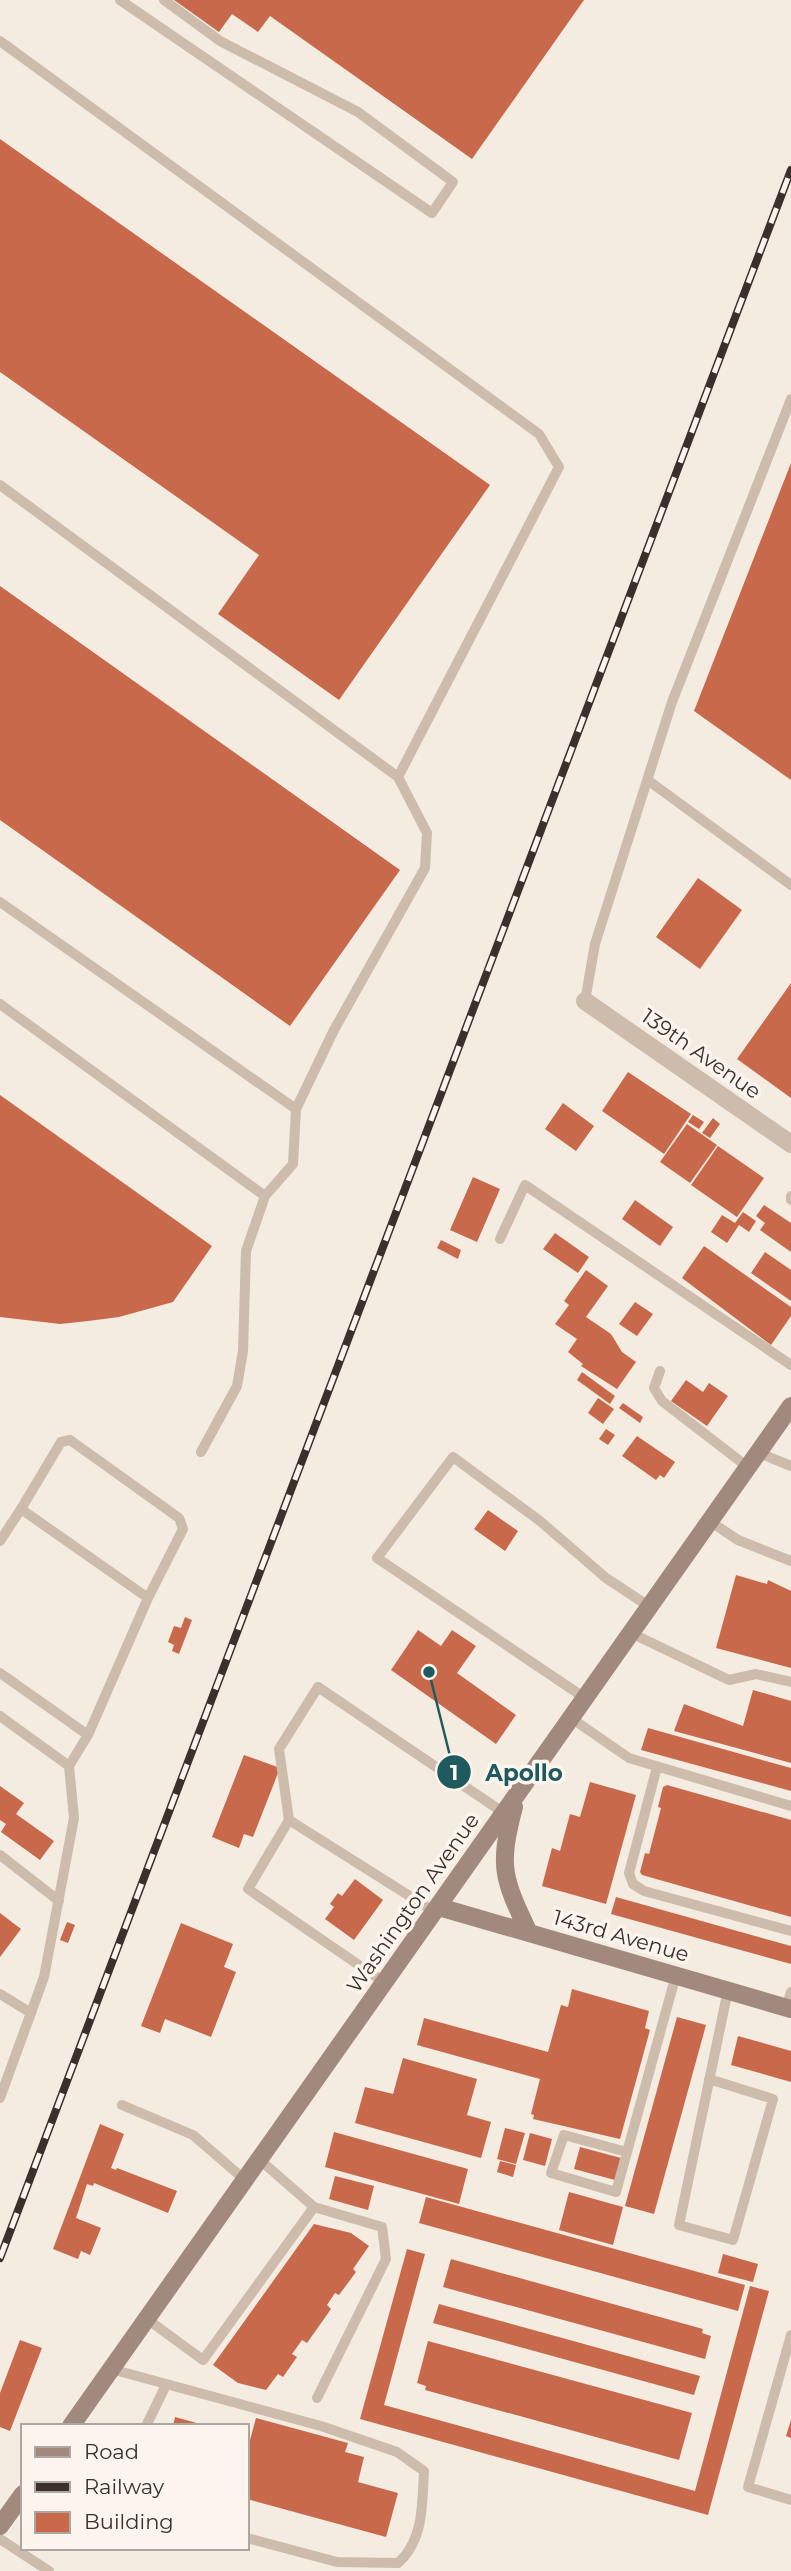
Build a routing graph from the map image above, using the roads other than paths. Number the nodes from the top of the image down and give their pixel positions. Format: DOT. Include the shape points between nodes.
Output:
graph roads {
  1 [pos="120,0"];
  2 [pos="164,0"];
  3 [pos="0,41"];
  4 [pos="791,399"];
  5 [pos="0,485"];
  6 [pos="398,777"];
  7 [pos="649,781"];
  8 [pos="791,885"];
  9 [pos="0,902"];
  10 [pos="585,1001"];
  11 [pos="0,1004"];
  12 [pos="296,1109"];
  13 [pos="791,1144"];
  14 [pos="265,1196"];
  15 [pos="500,1240"];
  16 [pos="791,1365"];
  17 [pos="660,1371"];
  18 [pos="791,1406"];
  19 [pos="201,1452"];
  20 [pos="754,1460"];
  21 [pos="791,1466"];
  22 [pos="21,1509"];
  23 [pos="711,1522"];
  24 [pos="0,1541"];
  25 [pos="791,1562"];
  26 [pos="148,1598"];
  27 [pos="650,1607"];
  28 [pos="631,1633"];
  29 [pos="0,1673"];
  30 [pos="791,1682"];
  31 [pos="585,1698"];
  32 [pos="0,1716"];
  33 [pos="571,1718"];
  34 [pos="88,1735"];
  35 [pos="69,1766"];
  36 [pos="657,1767"];
  37 [pos="518,1792"];
  38 [pos="791,1806"];
  39 [pos="504,1813"];
  40 [pos="289,1820"];
  41 [pos="0,1855"];
  42 [pos="59,1901"];
  43 [pos="438,1910"];
  44 [pos="791,1931"];
  45 [pos="529,1933"];
  46 [pos="676,1975"];
  47 [pos="386,1983"];
  48 [pos="728,1990"];
  49 [pos="0,1994"];
  50 [pos="789,2003"];
  51 [pos="31,2013"];
  52 [pos="0,2063"];
  53 [pos="10,2070"];
  54 [pos="709,2079"];
  55 [pos="0,2098"];
  56 [pos="122,2105"];
  57 [pos="627,2152"];
  58 [pos="260,2160"];
  59 [pos="245,2180"];
  60 [pos="314,2207"];
  61 [pos="147,2319"];
  62 [pos="791,2335"];
  63 [pos="111,2369"];
  64 [pos="166,2385"];
  65 [pos="317,2398"];
  66 [pos="72,2424"];
  67 [pos="147,2424"];
  68 [pos="21,2497"];
  69 [pos="791,2500"];
  70 [pos="0,2526"];
  71 [pos="248,2538"];
  72 [pos="0,2539"];
  73 [pos="49,2571"];
  1 -- 2 [label="lane" via="432,213 453,182 358,112 220,41"];
  3 -- 6 [label="lane" via="539,434 559,467"];
  4 -- 7 [label="lane" via="672,702"];
  5 -- 6 [label="lane"];
  6 -- 12 [label="lane" via="427,833 425,868 334,1030"];
  7 -- 8 [label="lane"];
  7 -- 10 [label="lane" via="595,944"];
  9 -- 12 [label="lane"];
  10 -- 13 [label="street, 139th Avenue"];
  11 -- 14 [label="lane"];
  12 -- 14 [label="lane" via="293,1164"];
  14 -- 19 [label="lane" via="246,1251 243,1351 237,1386"];
  15 -- 16 [label="lane" via="525,1185"];
  17 -- 20 [label="lane" via="654,1388 662,1401"];
  18 -- 20 [label="main road, Washington Avenue"];
  20 -- 21 [label="lane"];
  20 -- 23 [label="main road, Washington Avenue"];
  22 -- 24 [label="lane"];
  22 -- 26 [label="lane"];
  22 -- 26 [label="lane" via="61,1443 69,1440 179,1518 183,1529"];
  23 -- 25 [label="lane" via="738,1540"];
  23 -- 27 [label="main road, Washington Avenue"];
  26 -- 34 [label="lane"];
  27 -- 28 [label="main road, Washington Avenue"];
  27 -- 31 [label="lane" via="606,1578 540,1521 453,1457 377,1558"];
  28 -- 30 [label="lane" via="729,1680 756,1674"];
  28 -- 31 [label="main road, Washington Avenue"];
  29 -- 34 [label="lane"];
  31 -- 33 [label="main road, Washington Avenue"];
  32 -- 35 [label="lane"];
  33 -- 36 [label="lane" via="629,1758"];
  33 -- 37 [label="main road, Washington Avenue"];
  34 -- 35 [label="lane"];
  35 -- 42 [label="lane" via="74,1818"];
  36 -- 38 [label="lane"];
  36 -- 44 [label="lane" via="629,1873 633,1884 644,1891"];
  37 -- 39 [label="main road, Washington Avenue"];
  37 -- 45 [label="main road" via="503,1849 507,1887"];
  39 -- 40 [label="lane" via="317,1688 279,1749"];
  39 -- 43 [label="main road, Washington Avenue"];
  40 -- 43 [label="lane"];
  40 -- 47 [label="lane" via="248,1888"];
  41 -- 42 [label="lane"];
  42 -- 51 [label="lane" via="44,1977"];
  43 -- 45 [label="main road, 143rd Avenue"];
  43 -- 47 [label="main road, Washington Avenue"];
  45 -- 46 [label="main road, 143rd Avenue"];
  46 -- 48 [label="main road, 143rd Avenue"];
  46 -- 57 [label="lane"];
  47 -- 58 [label="main road, Washington Avenue"];
  48 -- 50 [label="main road, 143rd Avenue"];
  48 -- 54 [label="lane"];
  49 -- 51 [label="lane"];
  51 -- 53 [label="lane"];
  52 -- 53 [label="lane"];
  53 -- 55 [label="lane"];
  54 -- 54 [label="lane" via="679,2225 733,2240 772,2099"];
  56 -- 59 [label="lane" via="193,2135"];
  57 -- 57 [label="lane" via="616,2192 551,2174 564,2135"];
  58 -- 59 [label="main road, Washington Avenue"];
  58 -- 60 [label="lane"];
  59 -- 61 [label="main road, Washington Avenue"];
  60 -- 61 [label="lane" via="203,2360"];
  60 -- 65 [label="lane" via="382,2227 386,2259"];
  61 -- 63 [label="main road, Washington Avenue"];
  62 -- 69 [label="lane" via="748,2487"];
  63 -- 64 [label="lane"];
  63 -- 66 [label="main road, Washington Avenue"];
  64 -- 67 [label="lane"];
  64 -- 71 [label="lane" via="321,2426 397,2452 424,2471 421,2518 411,2551 398,2563 337,2562"];
  68 -- 70 [label="main road"];
  72 -- 73 [label="lane"];
}
